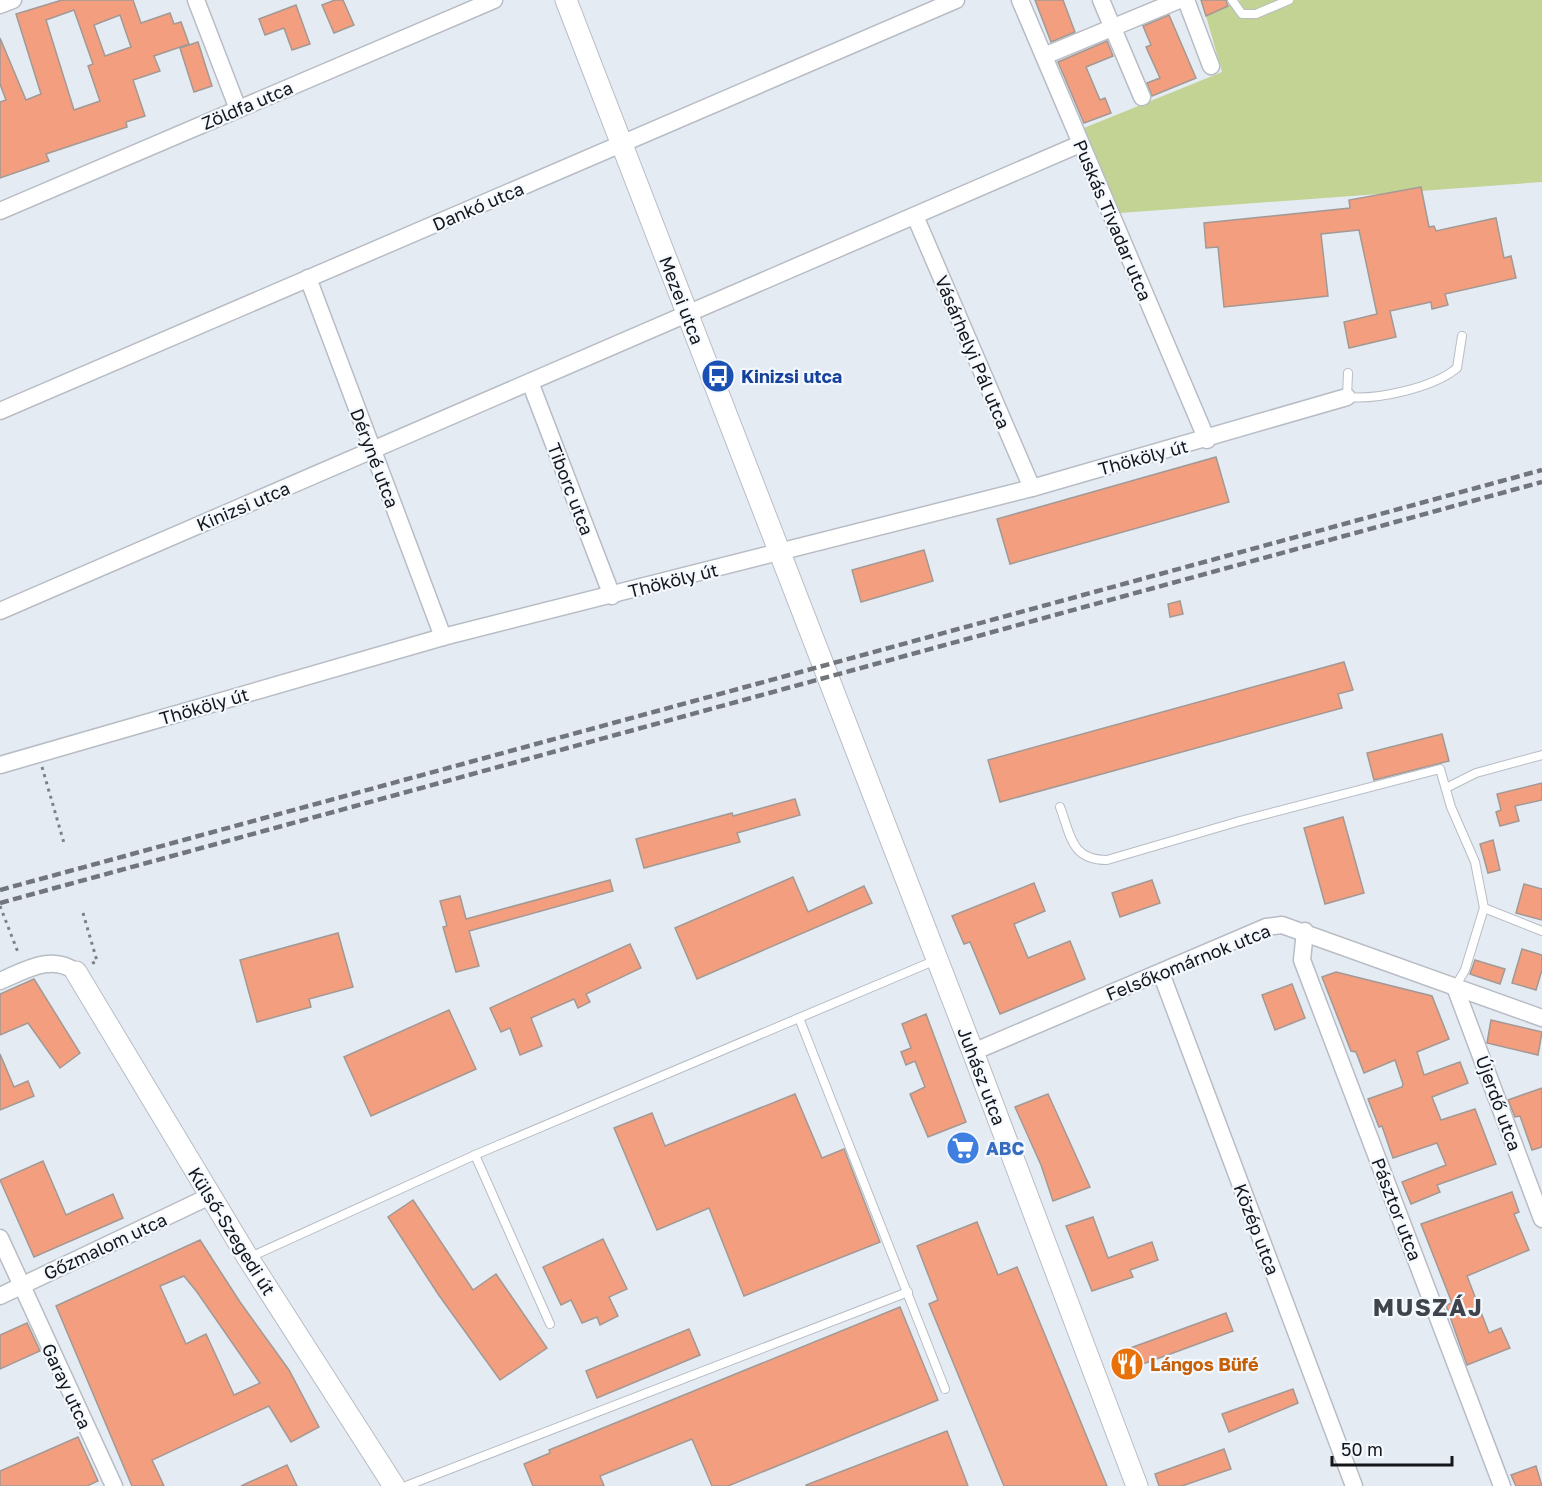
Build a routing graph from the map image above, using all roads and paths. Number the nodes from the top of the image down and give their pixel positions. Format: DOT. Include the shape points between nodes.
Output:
graph roads {
  1 [pos="13,0"];
  2 [pos="196,0"];
  3 [pos="494,0"];
  4 [pos="566,0"];
  5 [pos="956,0"];
  6 [pos="1020,0"];
  7 [pos="1101,0"];
  8 [pos="1179,0"];
  9 [pos="1186,0"];
  10 [pos="1232,0"];
  11 [pos="1289,0"];
  12 [pos="0,5"];
  13 [pos="1112,28"];
  14 [pos="1044,56"];
  15 [pos="1211,66"];
  16 [pos="1142,98"];
  17 [pos="238,109"];
  18 [pos="1080,144"];
  19 [pos="623,145"];
  20 [pos="0,211"];
  21 [pos="915,216"];
  22 [pos="308,278"];
  23 [pos="688,316"];
  24 [pos="1461,336"];
  25 [pos="1348,373"];
  26 [pos="530,382"];
  27 [pos="1347,397"];
  28 [pos="0,411"];
  29 [pos="1207,440"];
  30 [pos="372,450"];
  31 [pos="1032,488"];
  32 [pos="781,552"];
  33 [pos="612,596"];
  34 [pos="0,611"];
  35 [pos="443,637"];
  36 [pos="825,666"];
  37 [pos="38,754"];
  38 [pos="1542,755"];
  39 [pos="0,765"];
  40 [pos="1446,788"];
  41 [pos="1060,807"];
  42 [pos="64,843"];
  43 [pos="0,906"];
  44 [pos="1485,908"];
  45 [pos="83,913"];
  46 [pos="1305,931"];
  47 [pos="1542,931"];
  48 [pos="936,960"];
  49 [pos="97,961"];
  50 [pos="30,969"];
  51 [pos="76,972"];
  52 [pos="1161,973"];
  53 [pos="0,981"];
  54 [pos="1455,987"];
  55 [pos="1542,1016"];
  56 [pos="799,1018"];
  57 [pos="974,1053"];
  58 [pos="475,1155"];
  59 [pos="210,1196"];
  60 [pos="1542,1219"];
  61 [pos="0,1238"];
  62 [pos="248,1258"];
  63 [pos="20,1286"];
  64 [pos="908,1292"];
  65 [pos="0,1296"];
  66 [pos="550,1324"];
  67 [pos="945,1389"];
  68 [pos="114,1486"];
  69 [pos="394,1486"];
  70 [pos="406,1486"];
  71 [pos="1137,1486"];
  72 [pos="1354,1486"];
  73 [pos="1503,1486"];
  1 -- 12 [label="street"];
  2 -- 17 [label="street"];
  3 -- 17 [label="street, Zöldfa utca"];
  4 -- 19 [label="street, Mezei utca"];
  5 -- 19 [label="street, Dankó utca"];
  6 -- 14 [label="street, Puskás Tivadar utca"];
  7 -- 13 [label="street"];
  8 -- 13 [label="street"];
  9 -- 15 [label="street"];
  10 -- 11 [label="lane" via="1242,14 1256,14"];
  13 -- 14 [label="street"];
  13 -- 16 [label="street"];
  14 -- 18 [label="street, Puskás Tivadar utca"];
  17 -- 20 [label="street, Zöldfa utca"];
  18 -- 21 [label="street, Kinizsi utca"];
  18 -- 29 [label="street, Puskás Tivadar utca"];
  19 -- 22 [label="street, Dankó utca"];
  19 -- 23 [label="street, Mezei utca"];
  21 -- 23 [label="street, Kinizsi utca"];
  21 -- 31 [label="street, Vásárhelyi Pál utca"];
  22 -- 28 [label="street, Dankó utca"];
  22 -- 30 [label="street, Déryné utca"];
  23 -- 26 [label="street, Kinizsi utca"];
  23 -- 32 [label="street, Mezei utca"];
  24 -- 27 [label="lane" via="1456,368 1445,378 1369,399"];
  25 -- 27 [label="lane"];
  26 -- 30 [label="street, Kinizsi utca"];
  26 -- 33 [label="street, Tiborc utca"];
  27 -- 29 [label="street, Thököly út"];
  29 -- 31 [label="street, Thököly út"];
  30 -- 34 [label="street, Kinizsi utca"];
  30 -- 35 [label="street, Déryné utca"];
  31 -- 32 [label="street, Thököly út"];
  32 -- 33 [label="street, Thököly út"];
  32 -- 36 [label="street, Mezei utca"];
  33 -- 35 [label="street, Thököly út"];
  35 -- 37 [label="street, Thököly út"];
  36 -- 48 [label="street, Juhász utca"];
  37 -- 39 [label="street, Thököly út"];
  37 -- 42 [label="path"];
  38 -- 40 [label="lane" via="1476,773"];
  40 -- 41 [label="lane" via="1440,769 1107,860 1092,860 1078,853"];
  40 -- 44 [label="lane" via="1476,862"];
  43 -- 50 [label="path" via="19,954"];
  44 -- 47 [label="lane"];
  44 -- 54 [label="lane" via="1465,970"];
  45 -- 49 [label="path"];
  46 -- 52 [label="street, Felsőkomárnok utca" via="1282,925 1266,927"];
  46 -- 54 [label="street, Felsőkomárnok utca"];
  46 -- 73 [label="street, Pásztor utca" via="1302,960"];
  48 -- 56 [label="lane"];
  48 -- 57 [label="street, Juhász utca"];
  50 -- 51 [label="street" via="52,963 67,964"];
  50 -- 53 [label="street"];
  51 -- 59 [label="street, Külső-Szegedi út"];
  52 -- 57 [label="street, Felsőkomárnok utca"];
  52 -- 72 [label="street, Közép utca"];
  54 -- 55 [label="street, Felsőkomárnok utca"];
  54 -- 60 [label="street, Újerdő utca"];
  56 -- 58 [label="lane"];
  56 -- 64 [label="lane"];
  57 -- 71 [label="street, Juhász utca"];
  58 -- 62 [label="lane"];
  58 -- 66 [label="lane"];
  59 -- 62 [label="street, Külső-Szegedi út"];
  59 -- 63 [label="street, Gőzmalom utca"];
  61 -- 63 [label="street, Garay utca"];
  62 -- 69 [label="street, Külső-Szegedi út"];
  63 -- 65 [label="street, Gőzmalom utca"];
  63 -- 68 [label="street, Garay utca"];
  64 -- 67 [label="lane"];
  64 -- 70 [label="lane"];
}
